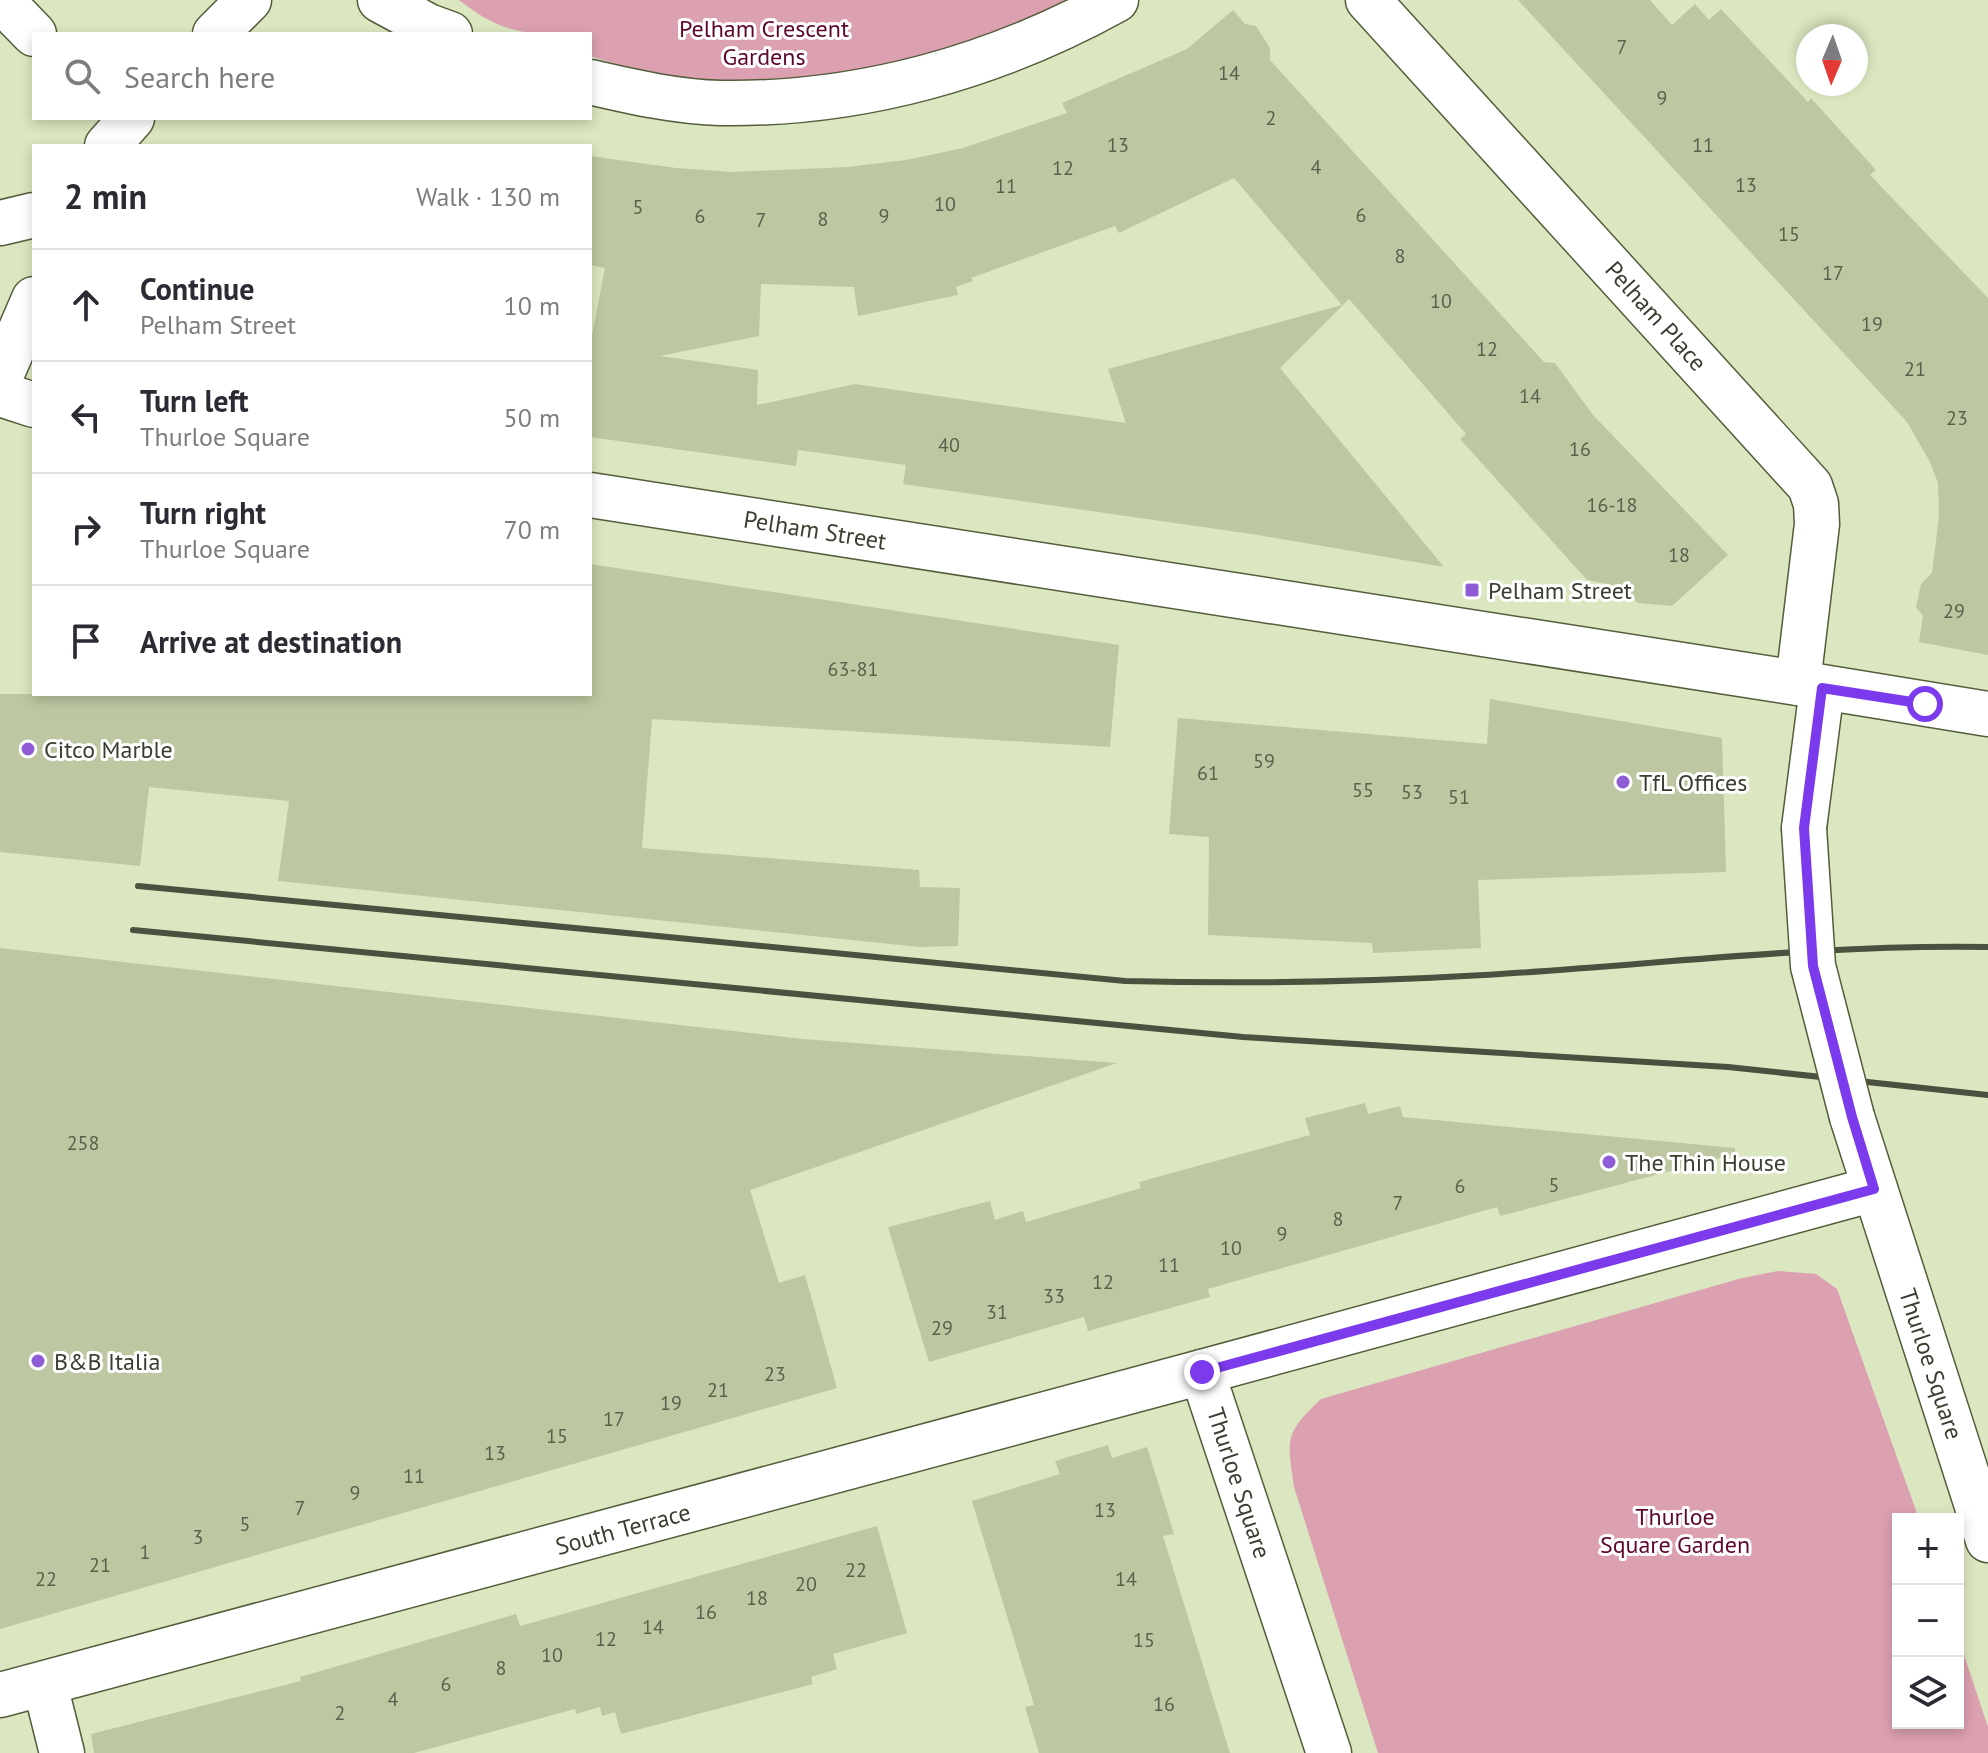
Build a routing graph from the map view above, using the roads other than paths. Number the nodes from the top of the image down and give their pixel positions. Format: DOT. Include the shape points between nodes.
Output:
graph roads {
  1 [pos="1,0"];
  2 [pos="249,0"];
  3 [pos="380,0"];
  4 [pos="1116,0"];
  5 [pos="1368,0"];
  6 [pos="32,32"];
  7 [pos="217,32"];
  8 [pos="444,32"];
  9 [pos="592,82"];
  10 [pos="32,215"];
  11 [pos="0,223"];
  12 [pos="32,304"];
  13 [pos="0,378"];
  14 [pos="0,394"];
  15 [pos="32,404"];
  16 [pos="592,495"];
  17 [pos="1810,685"];
  18 [pos="1988,714"];
  19 [pos="1874,1189"];
  20 [pos="1202,1372"];
  21 [pos="1988,1540"];
  22 [pos="45,1685"];
  23 [pos="0,1695"];
  24 [pos="62,1753"];
  25 [pos="1329,1753"];
  1 -- 6 [label="street"];
  2 -- 7 [label="street"];
  3 -- 8 [label="street"];
  4 -- 9 [label="street" via="1031,43 962,68 875,90 720,103"];
  5 -- 17 [label="street, Pelham Place" via="1810,486 1817,524"];
  10 -- 11 [label="street"];
  12 -- 13 [label="street"];
  14 -- 15 [label="street"];
  16 -- 17 [label="street, Pelham Street"];
  17 -- 18 [label="street, Pelham Street"];
  17 -- 19 [label="street, Thurloe Square, bridge" via="1804,828 1813,966"];
  19 -- 20 [label="street"];
  19 -- 21 [label="street, Thurloe Square"];
  20 -- 22 [label="street, South Terrace"];
  20 -- 25 [label="street, Thurloe Square"];
  22 -- 23 [label="street, South Terrace"];
  22 -- 24 [label="street"];
}
